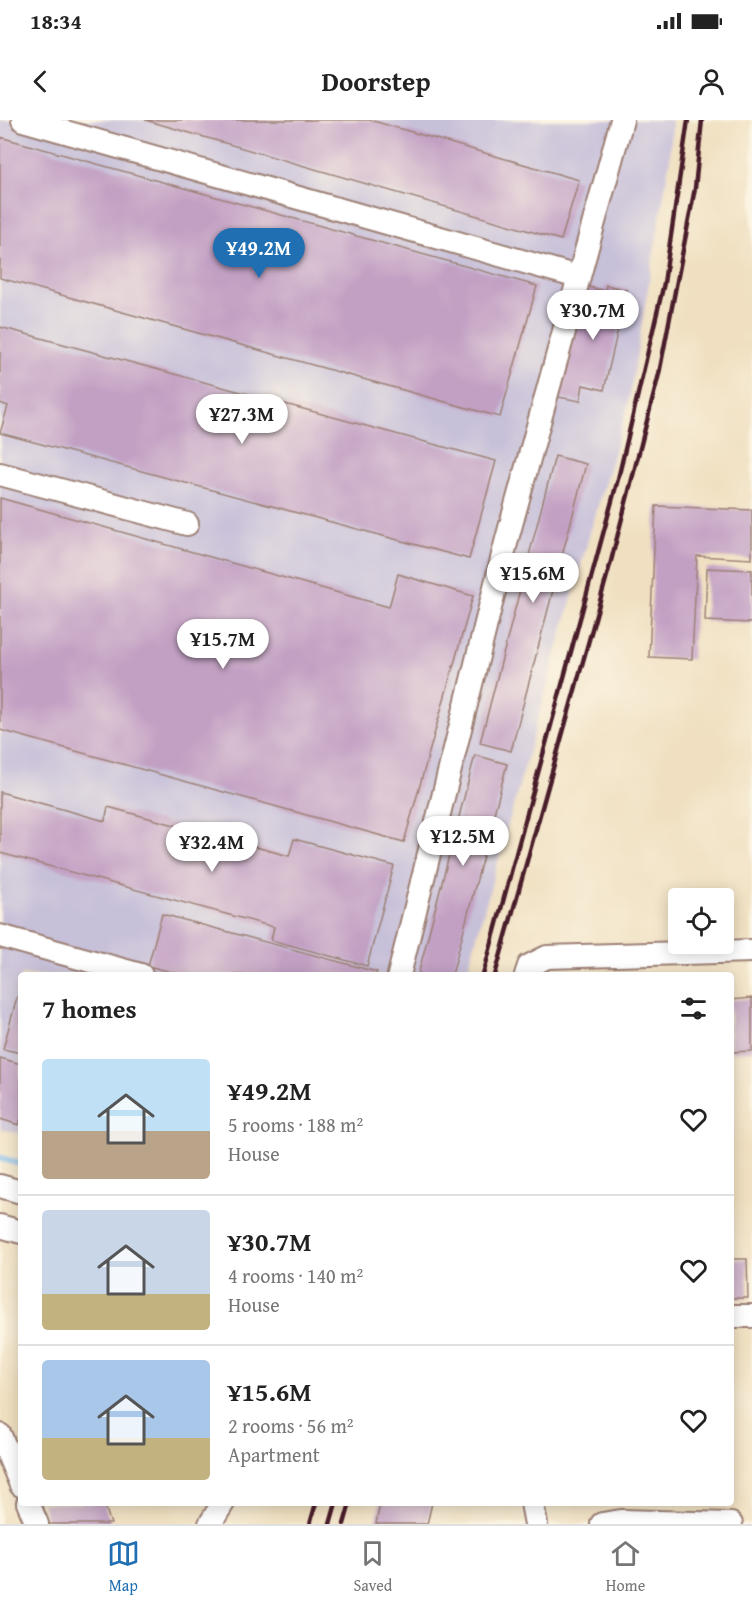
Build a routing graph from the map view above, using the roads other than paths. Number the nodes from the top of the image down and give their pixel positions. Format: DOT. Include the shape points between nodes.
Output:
graph roads {
  1 [pos="23,120"];
  2 [pos="622,120"];
  3 [pos="578,277"];
  4 [pos="0,474"];
  5 [pos="187,524"];
  6 [pos="0,936"];
  7 [pos="752,951"];
  8 [pos="130,972"];
  9 [pos="400,972"];
  10 [pos="527,972"];
  11 [pos="0,1186"];
  12 [pos="18,1191"];
  13 [pos="0,1226"];
  14 [pos="18,1231"];
  15 [pos="734,1316"];
  16 [pos="752,1316"];
  17 [pos="0,1435"];
  18 [pos="18,1478"];
  19 [pos="29,1506"];
  20 [pos="222,1506"];
  21 [pos="533,1506"];
  22 [pos="615,1516"];
  23 [pos="37,1524"];
  24 [pos="210,1524"];
  25 [pos="536,1524"];
  26 [pos="731,1524"];
  1 -- 3 [label="street"];
  2 -- 3 [label="street"];
  3 -- 9 [label="street" via="507,539"];
  4 -- 5 [label="street"];
  6 -- 8 [label="street"];
  7 -- 10 [label="street" via="547,957 529,966"];
  11 -- 12 [label="street"];
  13 -- 14 [label="street"];
  15 -- 16 [label="street"];
  17 -- 18 [label="street"];
  19 -- 23 [label="street"];
  20 -- 24 [label="street"];
  21 -- 25 [label="street"];
  22 -- 26 [label="street"];
}
